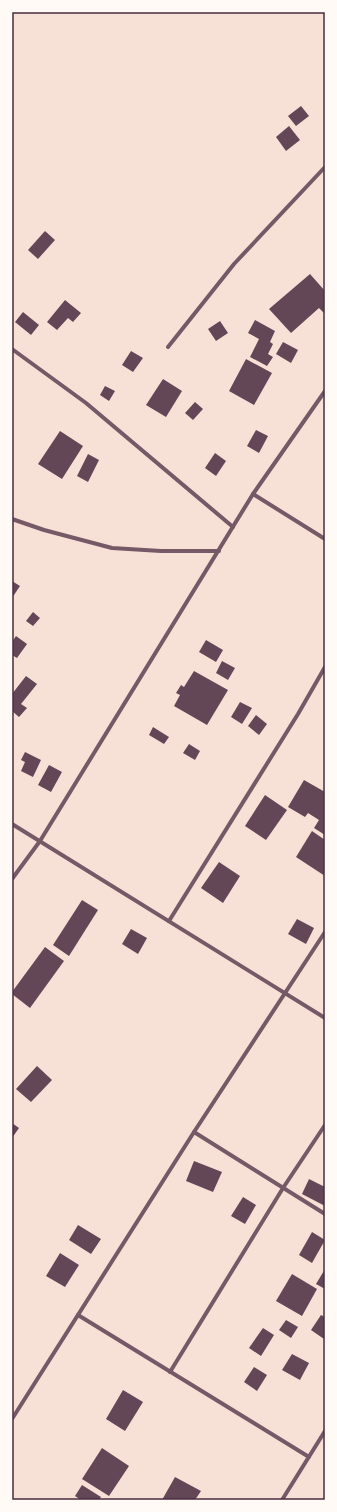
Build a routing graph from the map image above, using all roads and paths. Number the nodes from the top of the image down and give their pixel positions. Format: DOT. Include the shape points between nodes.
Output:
graph roads {
  1 [pos="325,167"];
  2 [pos="168,346"];
  3 [pos="12,349"];
  4 [pos="325,391"];
  5 [pos="253,494"];
  6 [pos="12,519"];
  7 [pos="233,527"];
  8 [pos="325,539"];
  9 [pos="218,551"];
  10 [pos="325,667"];
  11 [pos="12,824"];
  12 [pos="40,841"];
  13 [pos="12,879"];
  14 [pos="169,921"];
  15 [pos="325,932"];
  16 [pos="284,993"];
  17 [pos="325,1018"];
  18 [pos="325,1125"];
  19 [pos="194,1132"];
  20 [pos="282,1188"];
  21 [pos="325,1214"];
  22 [pos="78,1315"];
  23 [pos="170,1372"];
  24 [pos="12,1419"];
  25 [pos="325,1431"];
  26 [pos="309,1457"];
  27 [pos="282,1500"];
  1 -- 2 [label="street" via="234,264"];
  3 -- 7 [label="street" via="86,403"];
  4 -- 5 [label="street"];
  5 -- 7 [label="street"];
  5 -- 8 [label="street"];
  6 -- 9 [label="street" via="112,548"];
  7 -- 9 [label="street"];
  9 -- 12 [label="street"];
  10 -- 14 [label="street"];
  11 -- 12 [label="street"];
  12 -- 13 [label="street"];
  12 -- 14 [label="street"];
  14 -- 16 [label="street"];
  15 -- 16 [label="street"];
  16 -- 17 [label="street"];
  16 -- 19 [label="street"];
  18 -- 20 [label="street"];
  19 -- 20 [label="street"];
  19 -- 22 [label="street"];
  20 -- 21 [label="street"];
  20 -- 23 [label="street"];
  22 -- 23 [label="street"];
  22 -- 24 [label="street"];
  23 -- 26 [label="street"];
  25 -- 26 [label="street"];
  26 -- 27 [label="street"];
}
